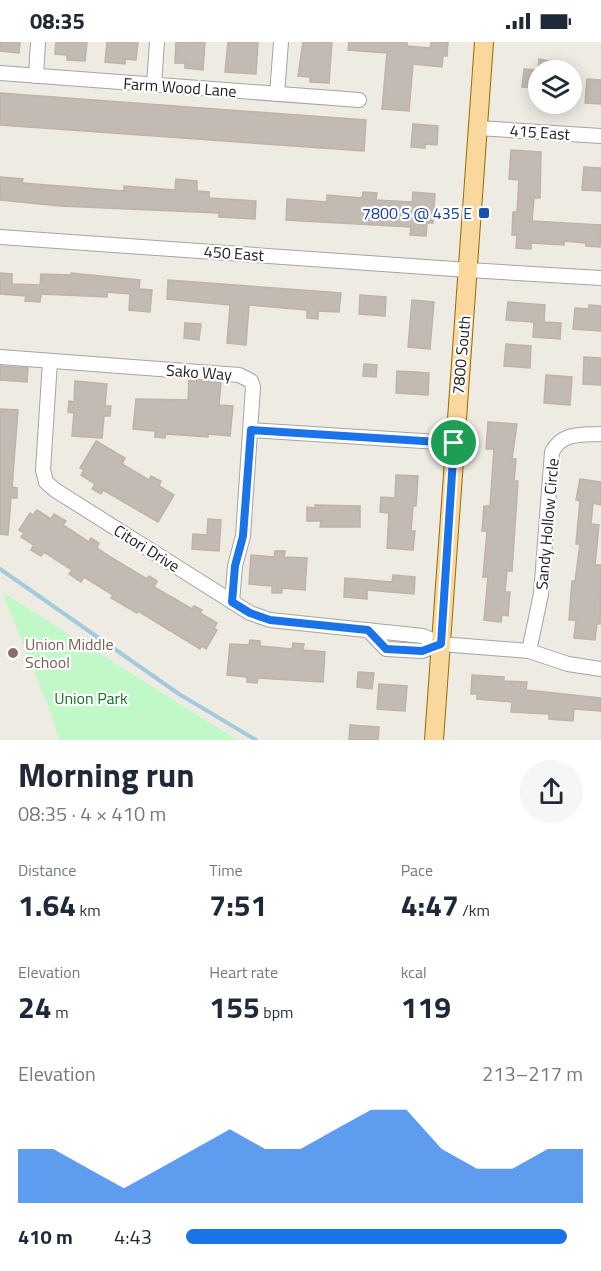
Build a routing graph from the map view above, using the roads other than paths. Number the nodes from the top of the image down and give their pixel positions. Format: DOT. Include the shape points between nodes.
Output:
graph roads {
  1 [pos="38,42"];
  2 [pos="157,42"];
  3 [pos="281,42"];
  4 [pos="484,42"];
  5 [pos="0,73"];
  6 [pos="36,76"];
  7 [pos="154,85"];
  8 [pos="277,94"];
  9 [pos="359,100"];
  10 [pos="478,128"];
  11 [pos="601,136"];
  12 [pos="0,237"];
  13 [pos="468,270"];
  14 [pos="601,278"];
  15 [pos="0,357"];
  16 [pos="50,361"];
  17 [pos="251,430"];
  18 [pos="601,434"];
  19 [pos="454,443"];
  20 [pos="232,602"];
  21 [pos="441,644"];
  22 [pos="529,651"];
  23 [pos="601,669"];
  24 [pos="434,740"];
  1 -- 6 [label="street"];
  2 -- 7 [label="street"];
  3 -- 8 [label="street"];
  4 -- 10 [label="main road, 7800 South"];
  5 -- 6 [label="street, Farm Wood Lane"];
  6 -- 7 [label="street, Farm Wood Lane"];
  7 -- 8 [label="street, Farm Wood Lane"];
  8 -- 9 [label="street, Farm Wood Lane"];
  10 -- 11 [label="street, 415 East"];
  10 -- 13 [label="main road, 7800 South"];
  12 -- 13 [label="street, 450 East"];
  13 -- 14 [label="street, 450 East"];
  13 -- 19 [label="main road, 7800 South"];
  15 -- 16 [label="street, Sako Way"];
  16 -- 17 [label="street, Sako Way" via="246,377 253,387"];
  16 -- 20 [label="street, Citori Drive" via="43,470 46,482"];
  17 -- 19 [label="street"];
  17 -- 20 [label="street" via="243,536"];
  18 -- 22 [label="street, Sandy Hollow Circle" via="566,436 552,452 541,594"];
  19 -- 21 [label="main road, 7800 South"];
  20 -- 21 [label="street, Citori Drive" via="270,620 423,636"];
  21 -- 22 [label="street, Citori Drive"];
  21 -- 24 [label="main road, 7800 South"];
  22 -- 23 [label="street, Citori Drive" via="568,664"];
}
